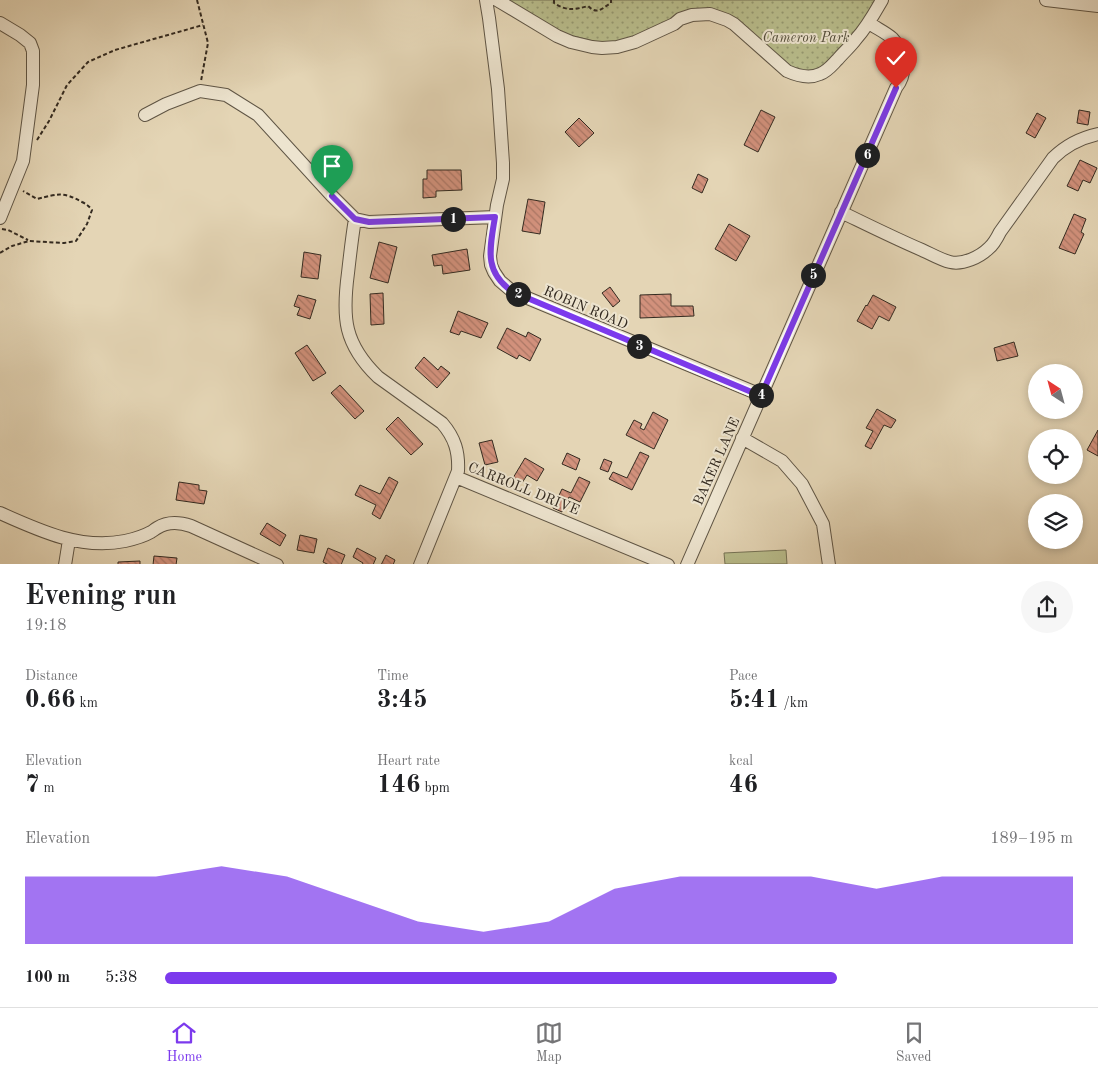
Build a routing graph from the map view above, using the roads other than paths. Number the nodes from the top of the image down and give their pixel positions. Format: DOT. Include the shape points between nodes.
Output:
graph roads {
  1 [pos="486,0"];
  2 [pos="497,0"];
  3 [pos="882,0"];
  4 [pos="1046,0"];
  5 [pos="1098,6"];
  6 [pos="0,23"];
  7 [pos="868,23"];
  8 [pos="145,115"];
  9 [pos="1098,134"];
  10 [pos="841,212"];
  11 [pos="495,217"];
  12 [pos="0,218"];
  13 [pos="355,219"];
  14 [pos="761,396"];
  15 [pos="742,438"];
  16 [pos="456,477"];
  17 [pos="0,513"];
  18 [pos="69,540"];
  19 [pos="66,564"];
  20 [pos="277,564"];
  21 [pos="420,564"];
  22 [pos="668,564"];
  23 [pos="687,564"];
  24 [pos="829,564"];
  1 -- 11 [label="street, ROBIN ROAD" via="498,89 503,163"];
  2 -- 7 [label="street" via="557,36 581,45 602,48 635,42 692,15 710,14 734,24 787,71 807,77 827,71"];
  3 -- 7 [label="street"];
  4 -- 5 [label="street"];
  6 -- 12 [label="street" via="30,43 33,85 23,161"];
  7 -- 10 [label="street, BAKER LANE" via="896,43 904,71"];
  8 -- 13 [label="street" via="200,91 226,95 258,116"];
  9 -- 10 [label="street" via="1078,140 1053,158 994,243 970,260 950,262"];
  10 -- 14 [label="street, BAKER LANE"];
  11 -- 13 [label="street" via="369,222"];
  11 -- 14 [label="street, ROBIN ROAD" via="491,265 506,288"];
  13 -- 16 [label="street, CARROLL DRIVE" via="344,306 354,345 369,368 448,430 457,448"];
  14 -- 15 [label="street, BAKER LANE"];
  15 -- 23 [label="street, BAKER LANE"];
  15 -- 24 [label="street" via="782,461 802,484 823,524"];
  16 -- 21 [label="street"];
  16 -- 22 [label="street, CARROLL DRIVE"];
  17 -- 18 [label="street"];
  18 -- 19 [label="street"];
  18 -- 20 [label="street" via="116,542 141,536 172,522 182,523"];
}
